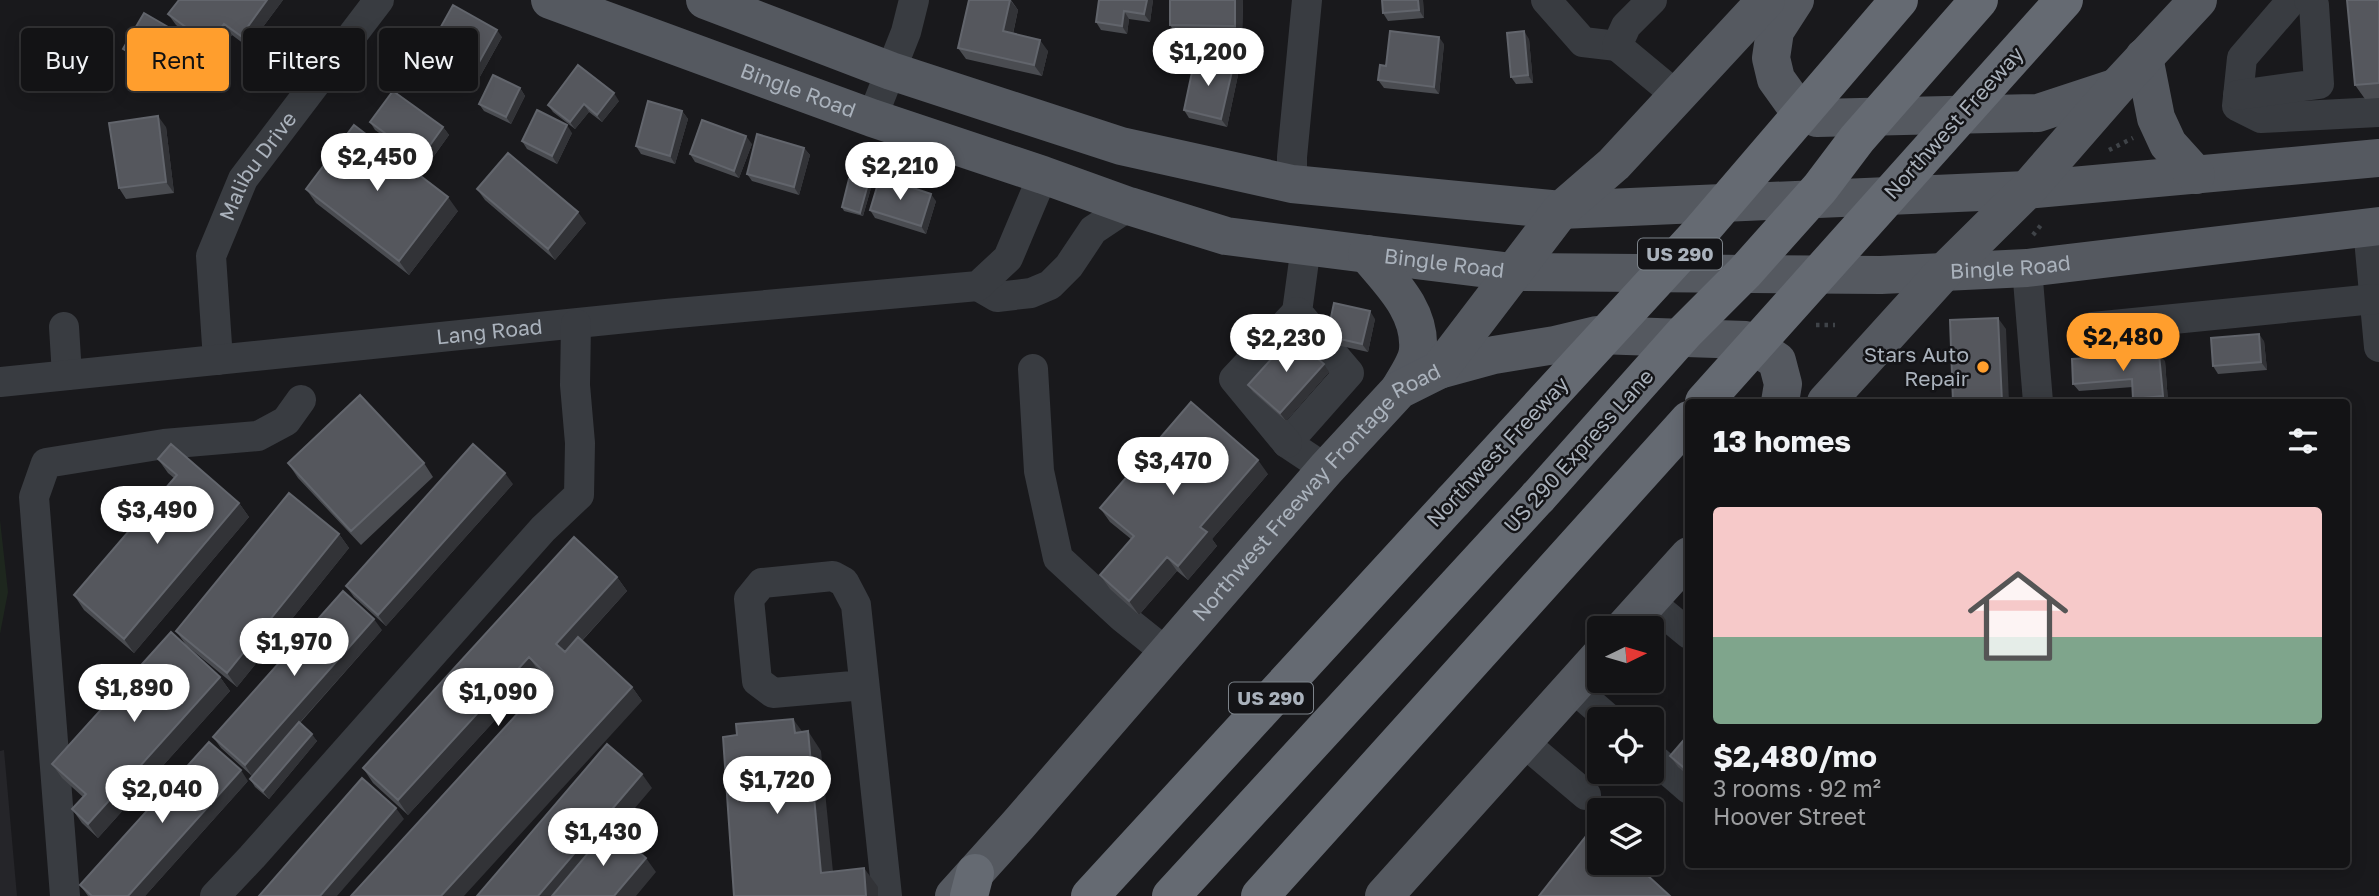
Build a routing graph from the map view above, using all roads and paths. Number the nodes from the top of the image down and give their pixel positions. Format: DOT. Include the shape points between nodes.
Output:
graph roads {
  1 [pos="379,0"];
  2 [pos="550,0"];
  3 [pos="705,0"];
  4 [pos="914,0"];
  5 [pos="1307,0"];
  6 [pos="1546,0"];
  7 [pos="1652,0"];
  8 [pos="1766,0"];
  9 [pos="1795,0"];
  10 [pos="1899,0"];
  11 [pos="1979,0"];
  12 [pos="2064,0"];
  13 [pos="2198,0"];
  14 [pos="2292,0"];
  15 [pos="2309,0"];
  16 [pos="1617,46"];
  17 [pos="2144,57"];
  18 [pos="891,71"];
  19 [pos="2116,88"];
  20 [pos="1676,95"];
  21 [pos="2238,101"];
  22 [pos="2379,112"];
  23 [pos="872,118"];
  24 [pos="2137,136"];
  25 [pos="2098,151"];
  26 [pos="2379,158"];
  27 [pos="2196,174"];
  28 [pos="1043,175"];
  29 [pos="1280,182"];
  30 [pos="2026,190"];
  31 [pos="1129,206"];
  32 [pos="1561,210"];
  33 [pos="2373,227"];
  34 [pos="1306,246"];
  35 [pos="1367,254"];
  36 [pos="2027,268"];
  37 [pos="1512,272"];
  38 [pos="1942,272"];
  39 [pos="978,286"];
  40 [pos="2374,299"];
  41 [pos="1297,312"];
  42 [pos="576,324"];
  43 [pos="64,327"];
  44 [pos="2093,327"];
  45 [pos="2379,347"];
  46 [pos="218,360"];
  47 [pos="1033,369"];
  48 [pos="1439,370"];
  49 [pos="67,375"];
  50 [pos="0,382"];
  51 [pos="1399,390"];
  52 [pos="1707,399"];
  53 [pos="1780,399"];
  54 [pos="1829,399"];
  55 [pos="2038,399"];
  56 [pos="301,400"];
  57 [pos="1685,424"];
  58 [pos="1287,443"];
  59 [pos="1326,469"];
  60 [pos="1685,560"];
  61 [pos="1636,614"];
  62 [pos="1685,632"];
  63 [pos="1167,653"];
  64 [pos="1587,670"];
  65 [pos="864,685"];
  66 [pos="1572,687"];
  67 [pos="1595,707"];
  68 [pos="1522,741"];
  69 [pos="1664,767"];
  70 [pos="1685,786"];
  71 [pos="1586,795"];
  72 [pos="966,888"];
  73 [pos="1389,894"];
  74 [pos="65,896"];
  75 [pos="215,896"];
  76 [pos="887,896"];
  77 [pos="1090,896"];
  78 [pos="1171,896"];
  79 [pos="1260,896"];
  1 -- 46 [label="street, Malibu Drive" via="243,179 211,256"];
  2 -- 23 [label="main road, Bingle Road"];
  3 -- 18 [label="main road"];
  4 -- 18 [label="street"];
  5 -- 29 [label="street" via="1292,156"];
  6 -- 16 [label="street" via="1583,42"];
  7 -- 16 [label="street" via="1626,26"];
  8 -- 20 [label="main road, Northwest Freeway Frontage Road"];
  9 -- 19 [label="main road" via="1775,32 1771,58 1776,79 1799,111 1817,118 2038,113"];
  10 -- 77 [label="highway, Northwest Freeway / US 290, bridge" via="1701,231"];
  11 -- 78 [label="highway, US 290 Express Lane, bridge" via="1857,139 1812,198"];
  12 -- 52 [label="highway, Northwest Freeway, bridge"];
  13 -- 17 [label="main road"];
  14 -- 21 [label="street" via="2242,58"];
  15 -- 21 [label="street" via="2314,5 2319,84"];
  16 -- 20 [label="street"];
  17 -- 19 [label="main road"];
  17 -- 27 [label="main road" via="2157,118 2168,144"];
  18 -- 23 [label="street"];
  18 -- 29 [label="main road" via="1121,146"];
  19 -- 30 [label="main road"];
  20 -- 32 [label="main road, Northwest Freeway Frontage Road" via="1614,164"];
  21 -- 22 [label="street" via="2261,118"];
  23 -- 28 [label="main road, Bingle Road"];
  24 -- 25 [label="path"];
  26 -- 27 [label="main road"];
  27 -- 30 [label="main road"];
  28 -- 29 [label="main road" via="1072,165"];
  28 -- 31 [label="main road, Bingle Road"];
  28 -- 39 [label="street" via="1008,258"];
  29 -- 32 [label="main road"];
  30 -- 32 [label="main road"];
  30 -- 38 [label="main road"];
  31 -- 34 [label="main road, Bingle Road" via="1226,236"];
  31 -- 39 [label="street, Lang Road" via="1093,230 1050,285 1031,293 997,297"];
  32 -- 37 [label="main road, Northwest Freeway Frontage Road"];
  33 -- 36 [label="main road, Bingle Road"];
  33 -- 40 [label="street"];
  34 -- 35 [label="main road, Bingle Road"];
  34 -- 41 [label="street"];
  35 -- 37 [label="main road, Bingle Road"];
  35 -- 51 [label="main road" via="1410,308 1415,325 1418,352"];
  36 -- 38 [label="main road, Bingle Road"];
  36 -- 55 [label="street"];
  37 -- 38 [label="main road, Bingle Road"];
  37 -- 48 [label="main road, Northwest Freeway Frontage Road"];
  38 -- 54 [label="main road"];
  39 -- 42 [label="street, Lang Road"];
  40 -- 44 [label="street"];
  40 -- 45 [label="street"];
  41 -- 58 [label="street" via="1349,373"];
  41 -- 58 [label="street" via="1234,379"];
  42 -- 46 [label="street, Lang Road"];
  42 -- 75 [label="street" via="579,495 543,529"];
  43 -- 49 [label="street"];
  46 -- 49 [label="street, Lang Road"];
  47 -- 63 [label="street" via="1040,471 1058,558"];
  48 -- 51 [label="main road, Northwest Freeway Frontage Road"];
  48 -- 53 [label="main road" via="1597,335 1746,340 1777,361 1783,384"];
  49 -- 50 [label="street, Lang Road"];
  51 -- 59 [label="main road, Northwest Freeway Frontage Road"];
  56 -- 74 [label="street" via="286,421 258,436 164,444 46,463 34,497"];
  57 -- 79 [label="highway"];
  58 -- 59 [label="street"];
  59 -- 63 [label="main road, Northwest Freeway Frontage Road"];
  60 -- 61 [label="main road"];
  61 -- 62 [label="street"];
  63 -- 72 [label="main road, Northwest Freeway Frontage Road"];
  64 -- 66 [label="main road"];
  65 -- 65 [label="street" via="856,605 844,582 833,576 762,583 749,599 757,681 773,693"];
  65 -- 76 [label="street"];
  66 -- 67 [label="street"];
  66 -- 68 [label="main road"];
  68 -- 71 [label="street"];
  68 -- 73 [label="main road"];
  69 -- 70 [label="street"];
}
